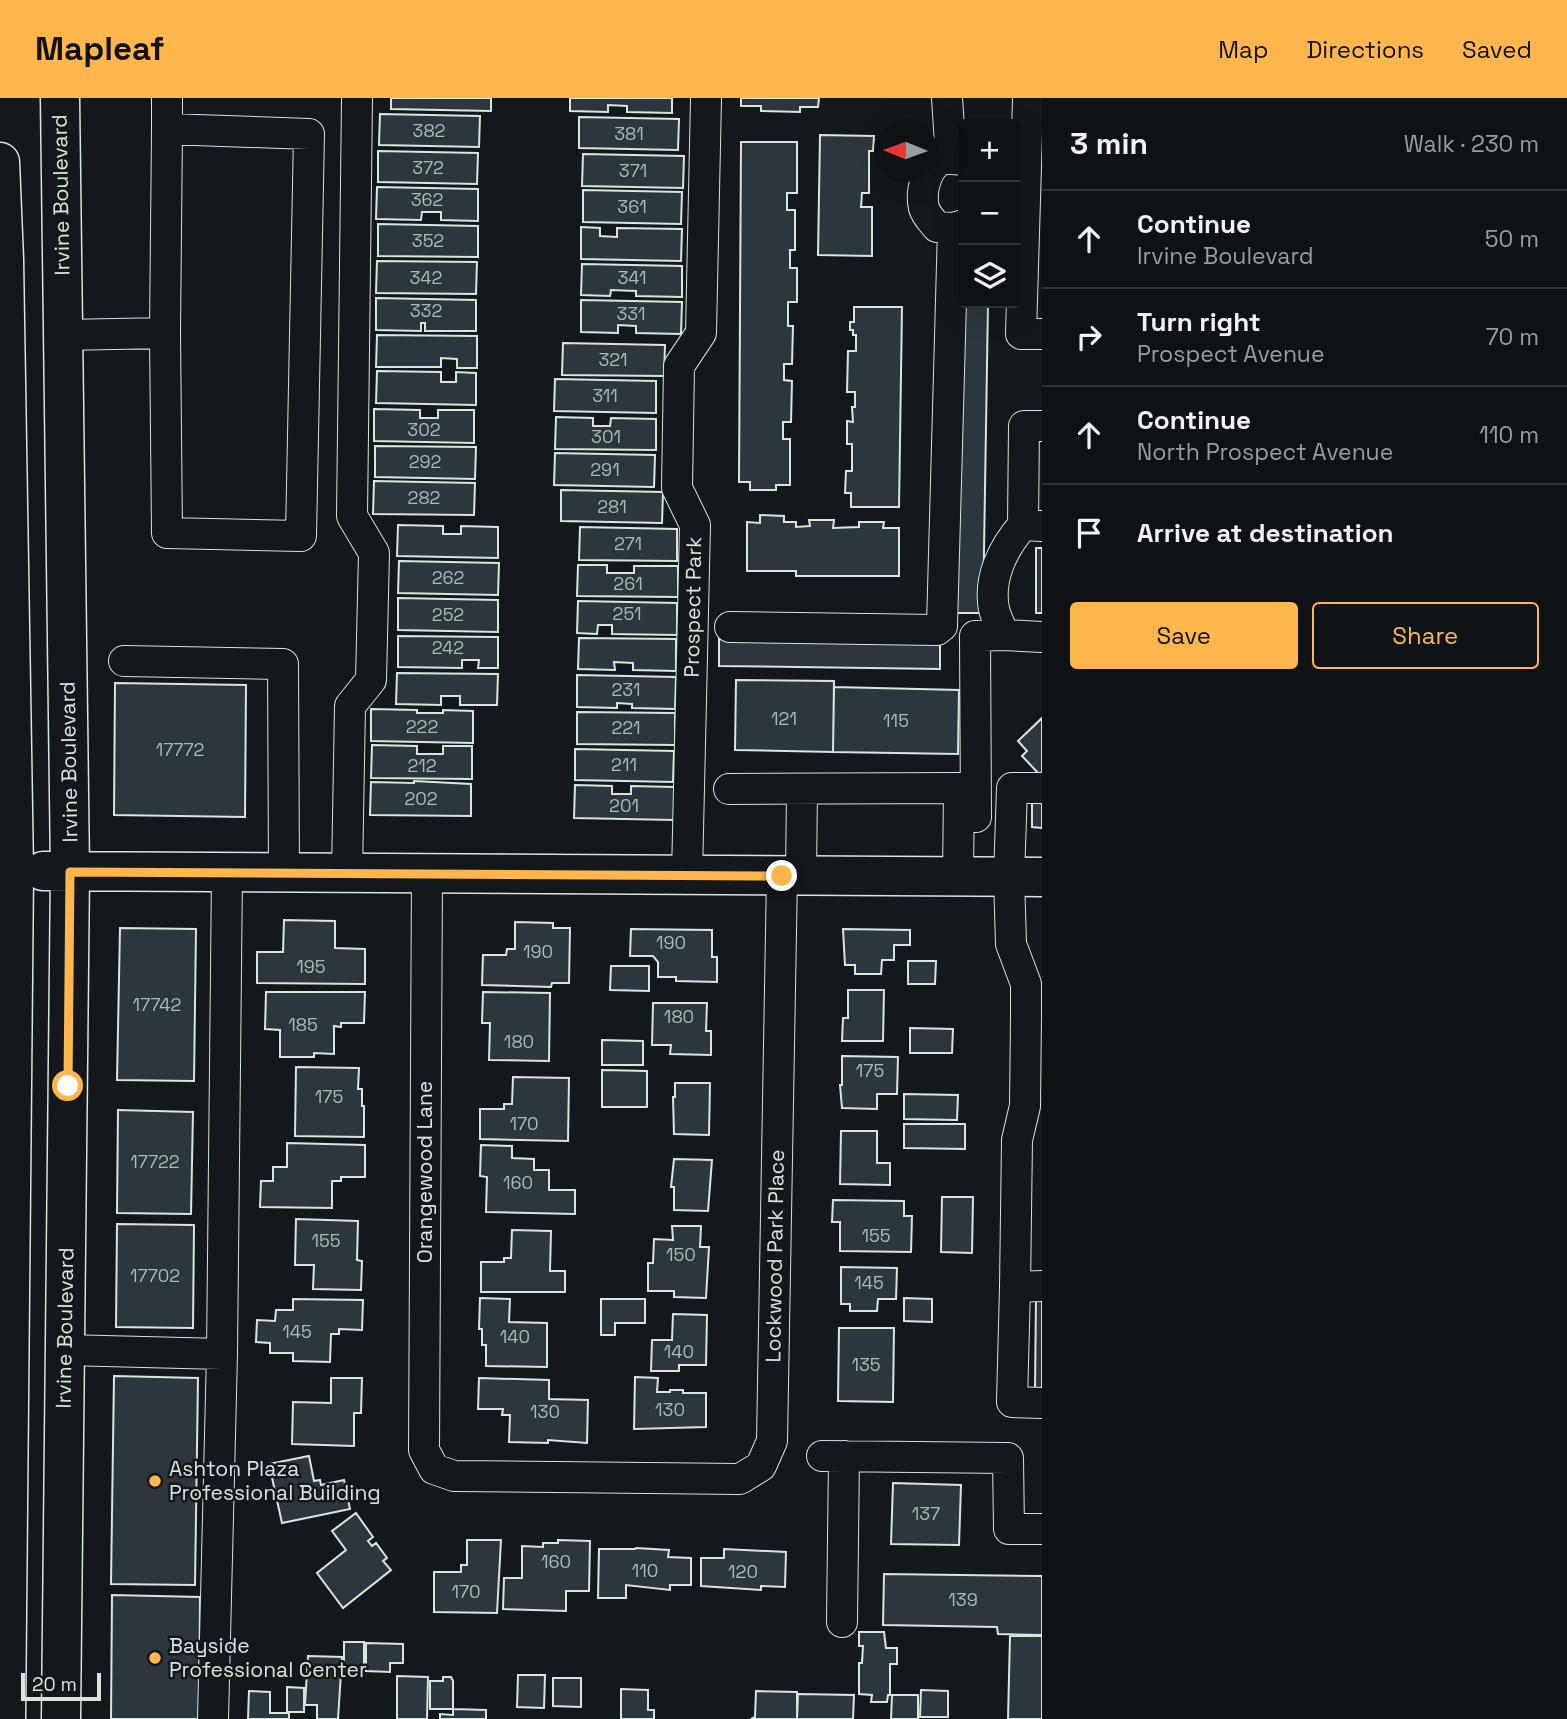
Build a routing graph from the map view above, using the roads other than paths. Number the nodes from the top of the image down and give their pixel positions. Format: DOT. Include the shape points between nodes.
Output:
graph roads {
  1 [pos="60,98"];
  2 [pos="167,98"];
  3 [pos="357,98"];
  4 [pos="705,98"];
  5 [pos="947,98"];
  6 [pos="1028,98"];
  7 [pos="167,129"];
  8 [pos="957,160"];
  9 [pos="0,162"];
  10 [pos="1028,171"];
  11 [pos="1027,209"];
  12 [pos="958,226"];
  13 [pos="4,258"];
  14 [pos="165,333"];
  15 [pos="1042,334"];
  16 [pos="63,335"];
  17 [pos="1042,426"];
  18 [pos="1032,526"];
  19 [pos="730,626"];
  20 [pos="1004,635"];
  21 [pos="1042,637"];
  22 [pos="124,662"];
  23 [pos="1042,788"];
  24 [pos="729,789"];
  25 [pos="802,789"];
  26 [pos="7,871"];
  27 [pos="70,872"];
  28 [pos="227,872"];
  29 [pos="427,872"];
  30 [pos="284,873"];
  31 [pos="347,873"];
  32 [pos="687,876"];
  33 [pos="792,876"];
  34 [pos="996,877"];
  35 [pos="1034,974"];
  36 [pos="1034,1106"];
  37 [pos="1029,1287"];
  38 [pos="65,1350"];
  39 [pos="222,1354"];
  40 [pos="1042,1402"];
  41 [pos="434,1469"];
  42 [pos="1042,1530"];
  43 [pos="842,1622"];
  44 [pos="6,1651"];
  45 [pos="62,1653"];
  46 [pos="6,1719"];
  47 [pos="61,1719"];
  48 [pos="214,1719"];
  1 -- 16 [label="main road, Irvine Boulevard"];
  2 -- 7 [label="street"];
  3 -- 31 [label="street" via="352,516 374,553 370,680 349,706"];
  4 -- 32 [label="street, Prospect Park" via="701,333 679,366 677,488 695,525"];
  5 -- 8 [label="street"];
  6 -- 10 [label="street"];
  7 -- 14 [label="street"];
  7 -- 14 [label="street" via="309,134 301,536 167,533"];
  8 -- 12 [label="street" via="943,159 933,166 924,207 937,227"];
  9 -- 13 [label="main road"];
  10 -- 11 [label="street"];
  11 -- 15 [label="street" via="1021,334"];
  12 -- 19 [label="street" via="942,626 937,630"];
  13 -- 16 [label="main road" via="23,288 28,324 42,334"];
  13 -- 26 [label="main road"];
  14 -- 16 [label="street"];
  16 -- 27 [label="main road, Irvine Boulevard"];
  17 -- 18 [label="street" via="1024,426"];
  18 -- 20 [label="street" via="1007,544 994,576 994,608"];
  20 -- 21 [label="street"];
  20 -- 34 [label="street" via="975,636"];
  22 -- 30 [label="street" via="283,664"];
  23 -- 34 [label="street" via="1012,788"];
  24 -- 25 [label="street"];
  25 -- 33 [label="street, Lockwood Park Place"];
  25 -- 34 [label="street" via="959,788"];
  26 -- 27 [label="main road"];
  26 -- 44 [label="main road"];
  27 -- 28 [label="main road"];
  27 -- 38 [label="main road, Irvine Boulevard"];
  28 -- 30 [label="main road"];
  28 -- 39 [label="street"];
  29 -- 31 [label="main road"];
  29 -- 32 [label="main road"];
  29 -- 41 [label="street, Orangewood Lane" via="424,1450"];
  30 -- 31 [label="main road"];
  32 -- 33 [label="main road"];
  33 -- 34 [label="main road"];
  33 -- 41 [label="street, Lockwood Park Place" via="772,1441 761,1466 740,1479 454,1476"];
  34 -- 35 [label="street" via="1011,944"];
  35 -- 36 [label="street"];
  36 -- 37 [label="street" via="1017,1140"];
  37 -- 40 [label="street" via="1013,1402"];
  38 -- 39 [label="street"];
  38 -- 45 [label="main road, Irvine Boulevard"];
  39 -- 48 [label="street"];
  42 -- 43 [label="street" via="1009,1529 1008,1458 833,1456"];
  44 -- 45 [label="main road"];
  44 -- 46 [label="main road"];
  45 -- 47 [label="main road, Irvine Boulevard"];
}
